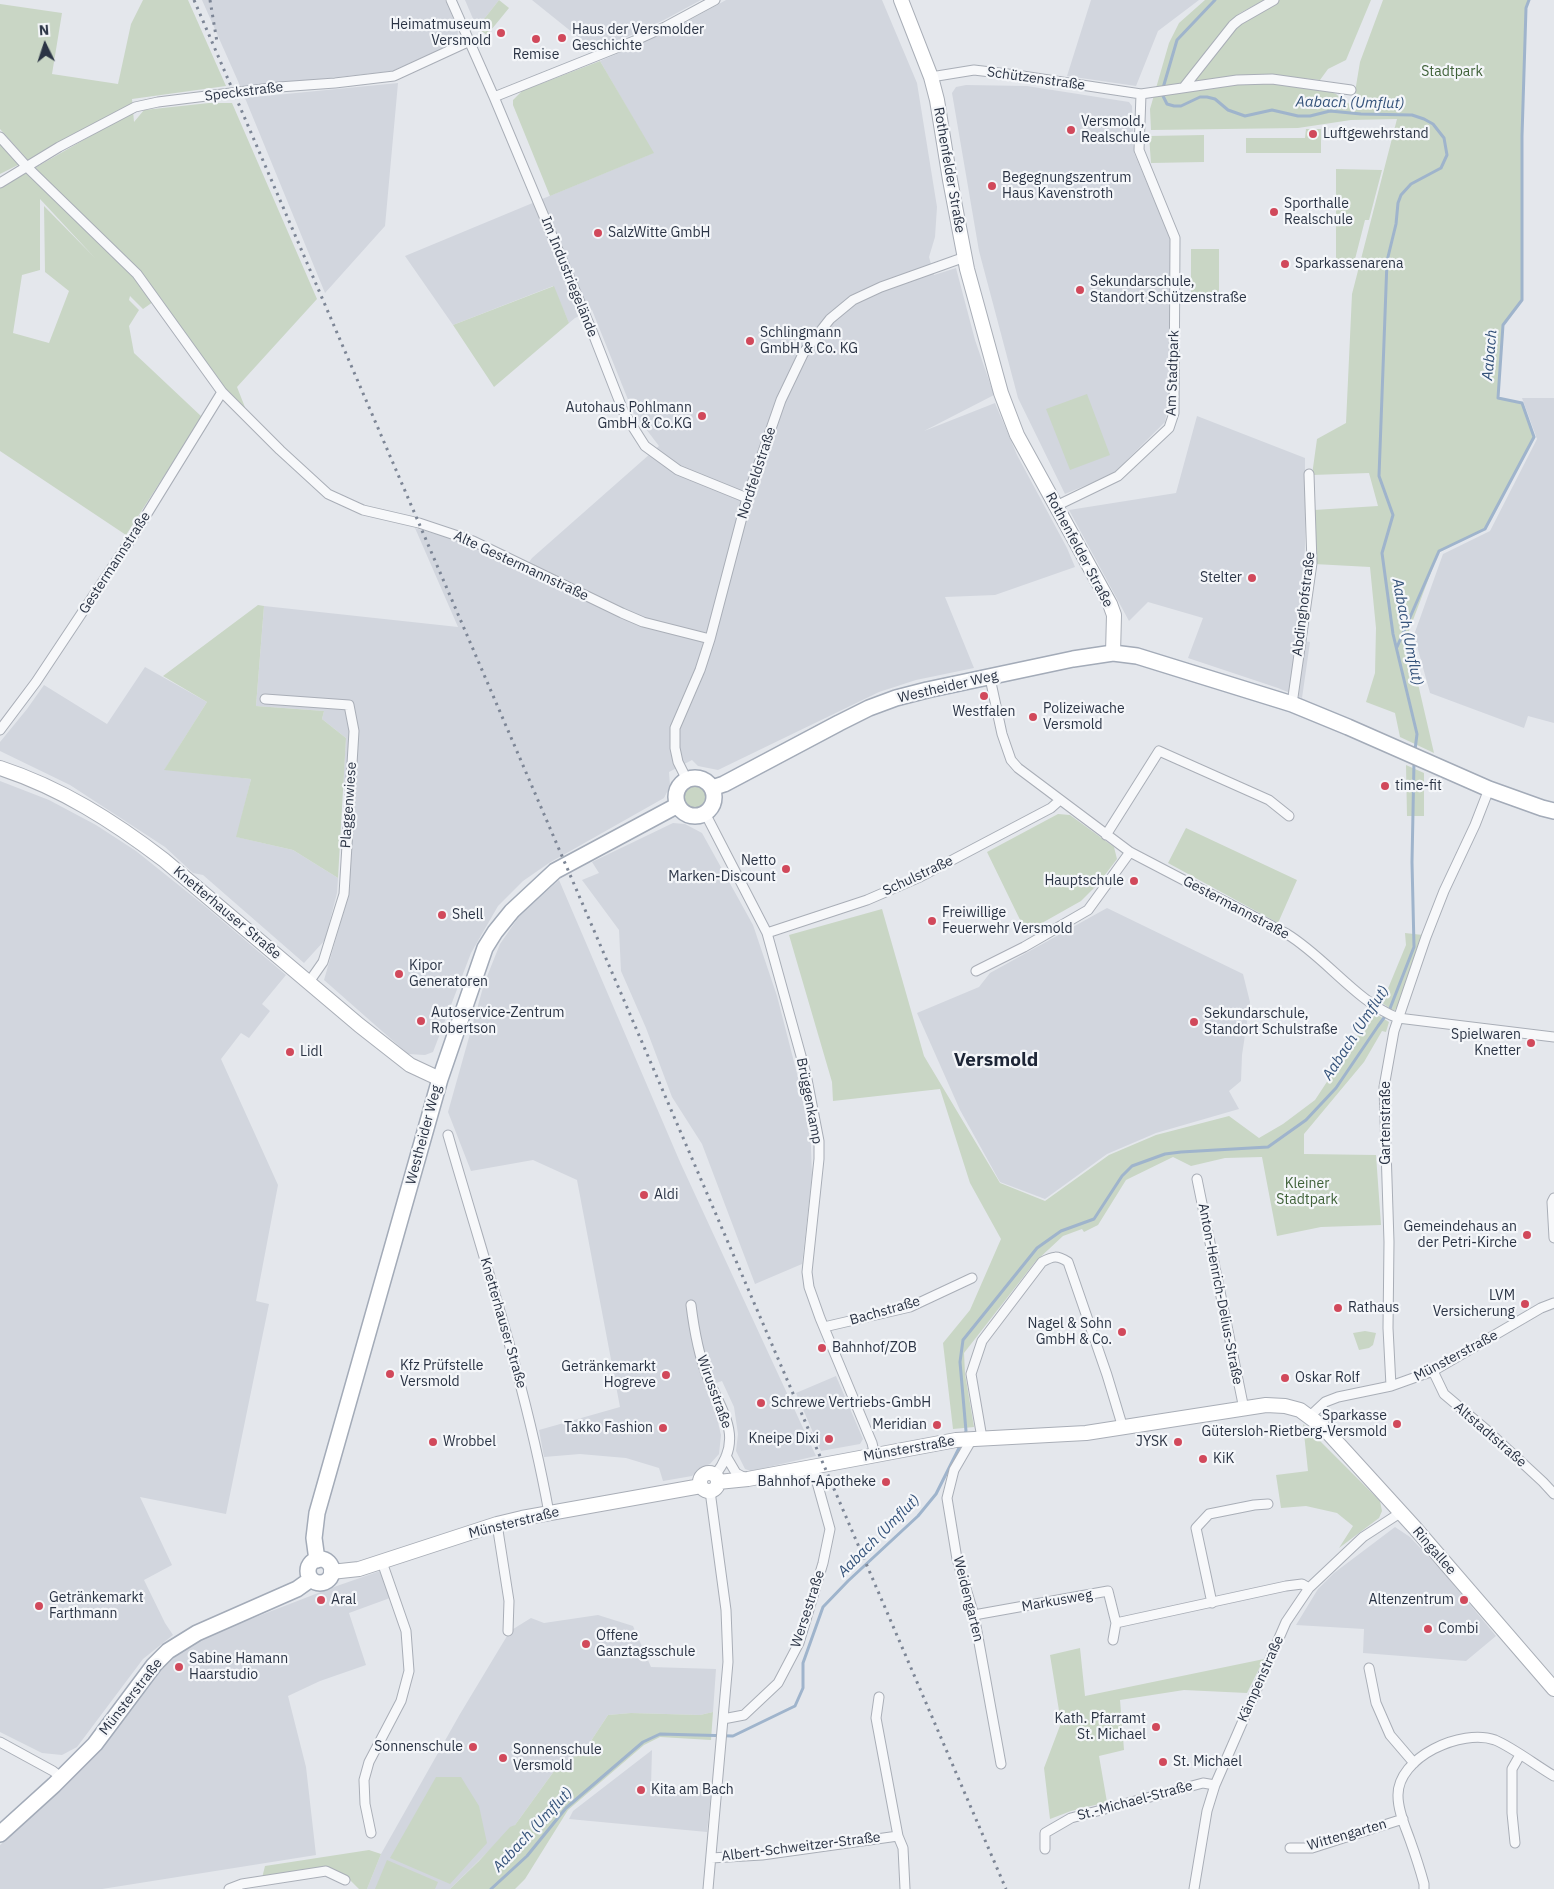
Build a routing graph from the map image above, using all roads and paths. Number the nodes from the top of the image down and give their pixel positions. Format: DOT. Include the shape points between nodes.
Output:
graph roads {
  1 [pos="451,0"];
  2 [pos="715,0"];
  3 [pos="901,0"];
  4 [pos="1274,0"];
  5 [pos="470,41"];
  6 [pos="932,77"];
  7 [pos="1184,87"];
  8 [pos="1351,90"];
  9 [pos="1141,94"];
  10 [pos="494,97"];
  11 [pos="0,137"];
  12 [pos="27,167"];
  13 [pos="0,183"];
  14 [pos="965,257"];
  15 [pos="222,392"];
  16 [pos="1309,474"];
  17 [pos="747,498"];
  18 [pos="1056,506"];
  19 [pos="710,639"];
  20 [pos="1113,654"];
  21 [pos="990,678"];
  22 [pos="265,699"];
  23 [pos="1292,704"];
  24 [pos="0,730"];
  25 [pos="0,768"];
  26 [pos="687,780"];
  27 [pos="712,788"];
  28 [pos="1489,789"];
  29 [pos="1060,800"];
  30 [pos="678,805"];
  31 [pos="1554,811"];
  32 [pos="705,813"];
  33 [pos="1289,816"];
  34 [pos="1106,835"];
  35 [pos="1130,852"];
  36 [pos="767,933"];
  37 [pos="976,971"];
  38 [pos="309,982"];
  39 [pos="1395,1017"];
  40 [pos="1554,1037"];
  41 [pos="440,1079"];
  42 [pos="448,1135"];
  43 [pos="1197,1179"];
  44 [pos="1554,1198"];
  45 [pos="1554,1238"];
  46 [pos="972,1278"];
  47 [pos="1554,1303"];
  48 [pos="691,1305"];
  49 [pos="824,1328"];
  50 [pos="1433,1371"];
  51 [pos="1390,1386"];
  52 [pos="1244,1409"];
  53 [pos="1310,1416"];
  54 [pos="1123,1428"];
  55 [pos="977,1439"];
  56 [pos="726,1456"];
  57 [pos="875,1456"];
  58 [pos="813,1468"];
  59 [pos="748,1479"];
  60 [pos="711,1483"];
  61 [pos="1554,1494"];
  62 [pos="1268,1504"];
  63 [pos="1400,1512"];
  64 [pos="549,1513"];
  65 [pos="497,1524"];
  66 [pos="317,1560"];
  67 [pos="382,1562"];
  68 [pos="332,1572"];
  69 [pos="311,1579"];
  70 [pos="1309,1588"];
  71 [pos="1212,1603"];
  72 [pos="974,1616"];
  73 [pos="1116,1622"];
  74 [pos="508,1631"];
  75 [pos="1113,1640"];
  76 [pos="1369,1668"];
  77 [pos="1554,1689"];
  78 [pos="879,1697"];
  79 [pos="723,1721"];
  80 [pos="0,1742"];
  81 [pos="1520,1755"];
  82 [pos="1414,1763"];
  83 [pos="1001,1764"];
  84 [pos="1554,1776"];
  85 [pos="62,1778"];
  86 [pos="1215,1785"];
  87 [pos="1403,1819"];
  88 [pos="371,1833"];
  89 [pos="0,1834"];
  90 [pos="898,1836"];
  91 [pos="1515,1843"];
  92 [pos="1290,1848"];
  93 [pos="1045,1849"];
  94 [pos="711,1858"];
  95 [pos="345,1880"];
  96 [pos="229,1889"];
  97 [pos="708,1889"];
  98 [pos="905,1889"];
  99 [pos="1194,1889"];
  100 [pos="1424,1889"];
  1 -- 5 [label="street, Im Industriegelände"];
  2 -- 10 [label="street" via="634,41"];
  3 -- 6 [label="street, Rothenfelder Straße"];
  4 -- 7 [label="street" via="1233,25"];
  5 -- 10 [label="street, Im Industriegelände"];
  5 -- 12 [label="street, Speckstraße" via="394,76 279,87 135,107"];
  6 -- 9 [label="street, Schützenstraße" via="974,70"];
  6 -- 14 [label="street, Rothenfelder Straße"];
  7 -- 8 [label="street, Schützenstraße" via="1272,79"];
  7 -- 9 [label="street, Schützenstraße"];
  9 -- 18 [label="street, Am Stadtpark" via="1140,150 1176,238 1174,412 1169,428 1118,476"];
  10 -- 17 [label="street, Im Industriegelände" via="624,413 645,446 678,470"];
  11 -- 12 [label="street"];
  12 -- 13 [label="street, Speckstraße"];
  12 -- 15 [label="street" via="137,274"];
  14 -- 17 [label="street, Nordfeldstraße" via="880,287 854,300 830,319 804,352 781,400"];
  14 -- 18 [label="street, Rothenfelder Straße" via="1001,393 1017,435"];
  15 -- 19 [label="street, Alte Gestermannstraße" via="328,494 362,510 419,523 473,541 643,622"];
  15 -- 24 [label="street, Gestermannstraße" via="132,538"];
  16 -- 23 [label="street, Abdinghofstraße" via="1312,563"];
  17 -- 19 [label="street, Nordfeldstraße"];
  18 -- 20 [label="street, Rothenfelder Straße" via="1110,604 1114,615"];
  19 -- 26 [label="street, Nordfeldstraße" via="675,728 678,762"];
  20 -- 21 [label="main road, Westheider Weg" via="1073,659"];
  20 -- 23 [label="main road" via="1137,656"];
  21 -- 27 [label="main road, Westheider Weg" via="927,690 869,708"];
  21 -- 29 [label="street, Gestermannstraße" via="1011,760"];
  22 -- 38 [label="street, Plaggenwiese" via="349,705 354,731 344,894 323,962"];
  23 -- 28 [label="main road"];
  25 -- 38 [label="street, Knetterhauser Straße" via="53,789 135,838"];
  26 -- 27 [label="main road" via="701,779"];
  26 -- 30 [label="main road" via="678,788"];
  27 -- 32 [label="main road" via="714,799"];
  28 -- 31 [label="main road"];
  28 -- 39 [label="street, Gartenstraße" via="1444,891"];
  29 -- 34 [label="street, Gestermannstraße"];
  29 -- 36 [label="street, Schulstraße" via="1051,808 920,877 867,900"];
  30 -- 32 [label="main road" via="687,814"];
  30 -- 41 [label="main road, Westheider Weg" via="562,867 534,889 501,923 482,956"];
  32 -- 36 [label="street, Brüggenkamp"];
  33 -- 34 [label="street" via="1269,800 1159,751"];
  34 -- 35 [label="street, Gestermannstraße"];
  35 -- 37 [label="street" via="1088,910"];
  35 -- 39 [label="street, Gestermannstraße" via="1304,944 1360,994"];
  36 -- 49 [label="street, Brüggenkamp" via="806,1074 819,1141 807,1272"];
  38 -- 41 [label="street, Knetterhauser Straße" via="410,1065"];
  39 -- 40 [label="street, Gestermannstraße"];
  39 -- 51 [label="street, Gartenstraße" via="1384,1086"];
  41 -- 66 [label="main road, Westheider Weg" via="317,1513 314,1538"];
  42 -- 64 [label="street, Knetterhauser Straße" via="522,1387"];
  43 -- 52 [label="street, Anton-Henrich-Delius-Straße"];
  44 -- 45 [label="street"];
  46 -- 49 [label="street, Bachstraße" via="910,1307"];
  47 -- 50 [label="street, Münsterstraße"];
  48 -- 56 [label="street, Wirusstraße" via="697,1344 707,1376 728,1421"];
  49 -- 57 [label="street, Brüggenkamp"];
  50 -- 51 [label="street, Münsterstraße"];
  50 -- 61 [label="street, Altstadtstraße" via="1444,1394"];
  51 -- 53 [label="street, Münsterstraße" via="1338,1397 1325,1402"];
  52 -- 53 [label="street, Münsterstraße" via="1285,1406"];
  52 -- 54 [label="street, Münsterstraße"];
  53 -- 63 [label="street, Ringallee"];
  54 -- 55 [label="street, Münsterstraße"];
  54 -- 55 [label="street" via="1068,1262 1059,1256 1042,1262 982,1341 972,1374"];
  55 -- 57 [label="street, Münsterstraße"];
  55 -- 72 [label="street, Weidengarten" via="954,1470 947,1498 957,1559"];
  56 -- 59 [label="street" via="736,1473"];
  56 -- 60 [label="street, Wirusstraße"];
  57 -- 58 [label="street, Münsterstraße"];
  58 -- 59 [label="street, Münsterstraße"];
  58 -- 79 [label="street, Wersestraße" via="830,1529 799,1643 778,1683 744,1714"];
  59 -- 60 [label="street, Münsterstraße"];
  60 -- 64 [label="street, Münsterstraße"];
  60 -- 79 [label="street" via="726,1610 728,1662"];
  62 -- 71 [label="street" via="1209,1514 1196,1528"];
  63 -- 70 [label="street, Kämpenstraße" via="1363,1537"];
  63 -- 77 [label="street, Ringallee"];
  64 -- 65 [label="street, Münsterstraße"];
  65 -- 67 [label="street, Münsterstraße"];
  65 -- 74 [label="street" via="509,1601"];
  66 -- 68 [label="main road" via="327,1563"];
  66 -- 69 [label="main road" via="308,1571"];
  67 -- 68 [label="street, Münsterstraße"];
  67 -- 88 [label="street" via="406,1631 409,1671 401,1701 369,1762 364,1780"];
  68 -- 69 [label="main road" via="323,1582 316,1583"];
  69 -- 85 [label="main road, Münsterstraße" via="297,1589 197,1633 168,1651 95,1744"];
  70 -- 71 [label="street" via="1302,1584 1286,1586"];
  70 -- 86 [label="street, Kämpenstraße" via="1283,1629"];
  71 -- 73 [label="street"];
  72 -- 73 [label="street, Markusweg" via="1108,1592"];
  72 -- 83 [label="street, Weidengarten"];
  73 -- 75 [label="street, Markusweg"];
  76 -- 82 [label="street" via="1376,1703 1390,1735"];
  78 -- 90 [label="street" via="876,1718"];
  79 -- 94 [label="street"];
  80 -- 85 [label="street"];
  81 -- 82 [label="street, Wittengarten" via="1494,1740 1466,1736 1432,1750"];
  81 -- 84 [label="street, Wittengarten"];
  81 -- 91 [label="street" via="1512,1769"];
  82 -- 87 [label="street, Wittengarten" via="1401,1778 1399,1786 1399,1808"];
  85 -- 89 [label="main road, Münsterstraße"];
  86 -- 93 [label="street, St.-Michael-Straße" via="1203,1783 1071,1818 1045,1833"];
  86 -- 99 [label="street, Kämpenstraße" via="1207,1811"];
  87 -- 92 [label="street, Wittengarten" via="1312,1848"];
  87 -- 100 [label="street, Wittengarten"];
  90 -- 94 [label="street, Albert-Schweitzer-Straße" via="762,1855"];
  90 -- 98 [label="street, Albert-Schweitzer-Straße" via="903,1848"];
  94 -- 97 [label="street"];
  95 -- 96 [label="street" via="326,1871 242,1884"];
}
